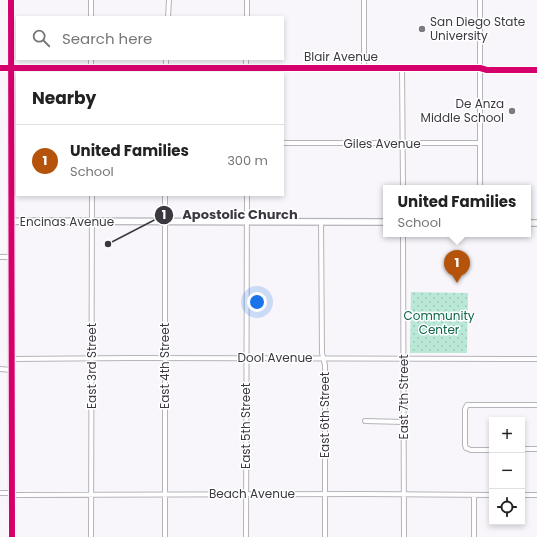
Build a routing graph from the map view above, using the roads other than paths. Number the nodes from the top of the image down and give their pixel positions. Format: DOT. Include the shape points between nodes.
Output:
graph roads {
  1 [pos="11,0"];
  2 [pos="91,0"];
  3 [pos="169,0"];
  4 [pos="247,0"];
  5 [pos="364,0"];
  6 [pos="480,0"];
  7 [pos="91,16"];
  8 [pos="168,16"];
  9 [pos="247,16"];
  10 [pos="91,60"];
  11 [pos="166,60"];
  12 [pos="246,60"];
  13 [pos="0,68"];
  14 [pos="12,68"];
  15 [pos="91,68"];
  16 [pos="166,68"];
  17 [pos="246,68"];
  18 [pos="480,68"];
  19 [pos="364,69"];
  20 [pos="402,69"];
  21 [pos="537,70"];
  22 [pos="91,72"];
  23 [pos="166,72"];
  24 [pos="246,72"];
  25 [pos="14,143"];
  26 [pos="284,143"];
  27 [pos="480,143"];
  28 [pos="402,144"];
  29 [pos="403,185"];
  30 [pos="480,185"];
  31 [pos="92,196"];
  32 [pos="165,196"];
  33 [pos="246,196"];
  34 [pos="165,221"];
  35 [pos="12,222"];
  36 [pos="92,222"];
  37 [pos="246,222"];
  38 [pos="321,222"];
  39 [pos="383,222"];
  40 [pos="403,237"];
  41 [pos="0,257"];
  42 [pos="12,257"];
  43 [pos="92,358"];
  44 [pos="166,358"];
  45 [pos="246,358"];
  46 [pos="323,358"];
  47 [pos="12,359"];
  48 [pos="404,359"];
  49 [pos="537,359"];
  50 [pos="0,370"];
  51 [pos="12,370"];
  52 [pos="537,404"];
  53 [pos="365,421"];
  54 [pos="404,422"];
  55 [pos="525,449"];
  56 [pos="537,449"];
  57 [pos="489,450"];
  58 [pos="0,493"];
  59 [pos="12,494"];
  60 [pos="91,494"];
  61 [pos="165,494"];
  62 [pos="246,494"];
  63 [pos="325,494"];
  64 [pos="404,494"];
  65 [pos="474,495"];
  66 [pos="489,495"];
  67 [pos="525,495"];
  68 [pos="537,495"];
  69 [pos="12,537"];
  70 [pos="91,537"];
  71 [pos="165,537"];
  72 [pos="246,537"];
  73 [pos="325,537"];
  74 [pos="404,537"];
  75 [pos="474,537"];
  1 -- 14 [label="street"];
  2 -- 7 [label="street"];
  3 -- 8 [label="street"];
  4 -- 9 [label="street"];
  5 -- 19 [label="street"];
  6 -- 18 [label="street"];
  10 -- 15 [label="street"];
  11 -- 16 [label="street"];
  12 -- 17 [label="street"];
  13 -- 14 [label="street, Blair Avenue"];
  14 -- 15 [label="street, Blair Avenue"];
  14 -- 25 [label="street"];
  15 -- 16 [label="street, Blair Avenue"];
  15 -- 22 [label="street"];
  16 -- 17 [label="street, Blair Avenue"];
  16 -- 23 [label="street"];
  17 -- 19 [label="street, Blair Avenue"];
  17 -- 24 [label="street"];
  18 -- 20 [label="street, Blair Avenue"];
  18 -- 21 [label="street, Blair Avenue"];
  18 -- 27 [label="street"];
  19 -- 20 [label="street, Blair Avenue"];
  20 -- 28 [label="street"];
  25 -- 35 [label="street"];
  26 -- 28 [label="street, Giles Avenue"];
  27 -- 28 [label="street, Giles Avenue"];
  27 -- 30 [label="street"];
  28 -- 29 [label="street"];
  31 -- 36 [label="street, East 3rd Street"];
  32 -- 34 [label="street, East 4th Street"];
  33 -- 37 [label="street, East 5th Street"];
  34 -- 36 [label="street, Encinas Avenue"];
  34 -- 37 [label="street, Encinas Avenue"];
  34 -- 44 [label="street, East 4th Street"];
  35 -- 36 [label="street, Encinas Avenue"];
  35 -- 42 [label="street"];
  36 -- 43 [label="street, East 3rd Street"];
  37 -- 38 [label="street, Encinas Avenue"];
  37 -- 45 [label="street, East 5th Street"];
  38 -- 39 [label="street, Encinas Avenue"];
  38 -- 46 [label="street, East 6th Street"];
  40 -- 48 [label="street, East 7th Street"];
  41 -- 42 [label="street"];
  42 -- 47 [label="street"];
  43 -- 44 [label="street, Dool Avenue"];
  43 -- 47 [label="street, Dool Avenue"];
  43 -- 60 [label="street, East 3rd Street"];
  44 -- 45 [label="street, Dool Avenue"];
  44 -- 61 [label="street, East 4th Street"];
  45 -- 46 [label="street, Dool Avenue"];
  45 -- 62 [label="street, East 5th Street"];
  46 -- 48 [label="street, Dool Avenue"];
  46 -- 63 [label="street, East 6th Street"];
  47 -- 51 [label="street"];
  48 -- 49 [label="street, Dool Avenue"];
  48 -- 54 [label="street, East 7th Street"];
  50 -- 51 [label="street"];
  51 -- 59 [label="street"];
  52 -- 57 [label="street" via="467,405 466,448"];
  53 -- 54 [label="street"];
  54 -- 64 [label="street, East 7th Street"];
  55 -- 56 [label="street"];
  58 -- 59 [label="street, Beach Avenue"];
  59 -- 60 [label="street, Beach Avenue"];
  59 -- 69 [label="street"];
  60 -- 61 [label="street, Beach Avenue"];
  60 -- 70 [label="street, East 3rd Street"];
  61 -- 62 [label="street, Beach Avenue"];
  61 -- 71 [label="street, East 4th Street"];
  62 -- 63 [label="street, Beach Avenue"];
  62 -- 72 [label="street, East 5th Street"];
  63 -- 64 [label="street, Beach Avenue"];
  63 -- 73 [label="street, East 6th Street"];
  64 -- 65 [label="street, Beach Avenue"];
  64 -- 74 [label="street, East 7th Street"];
  65 -- 66 [label="street, Beach Avenue"];
  65 -- 75 [label="street"];
  67 -- 68 [label="street"];
}
